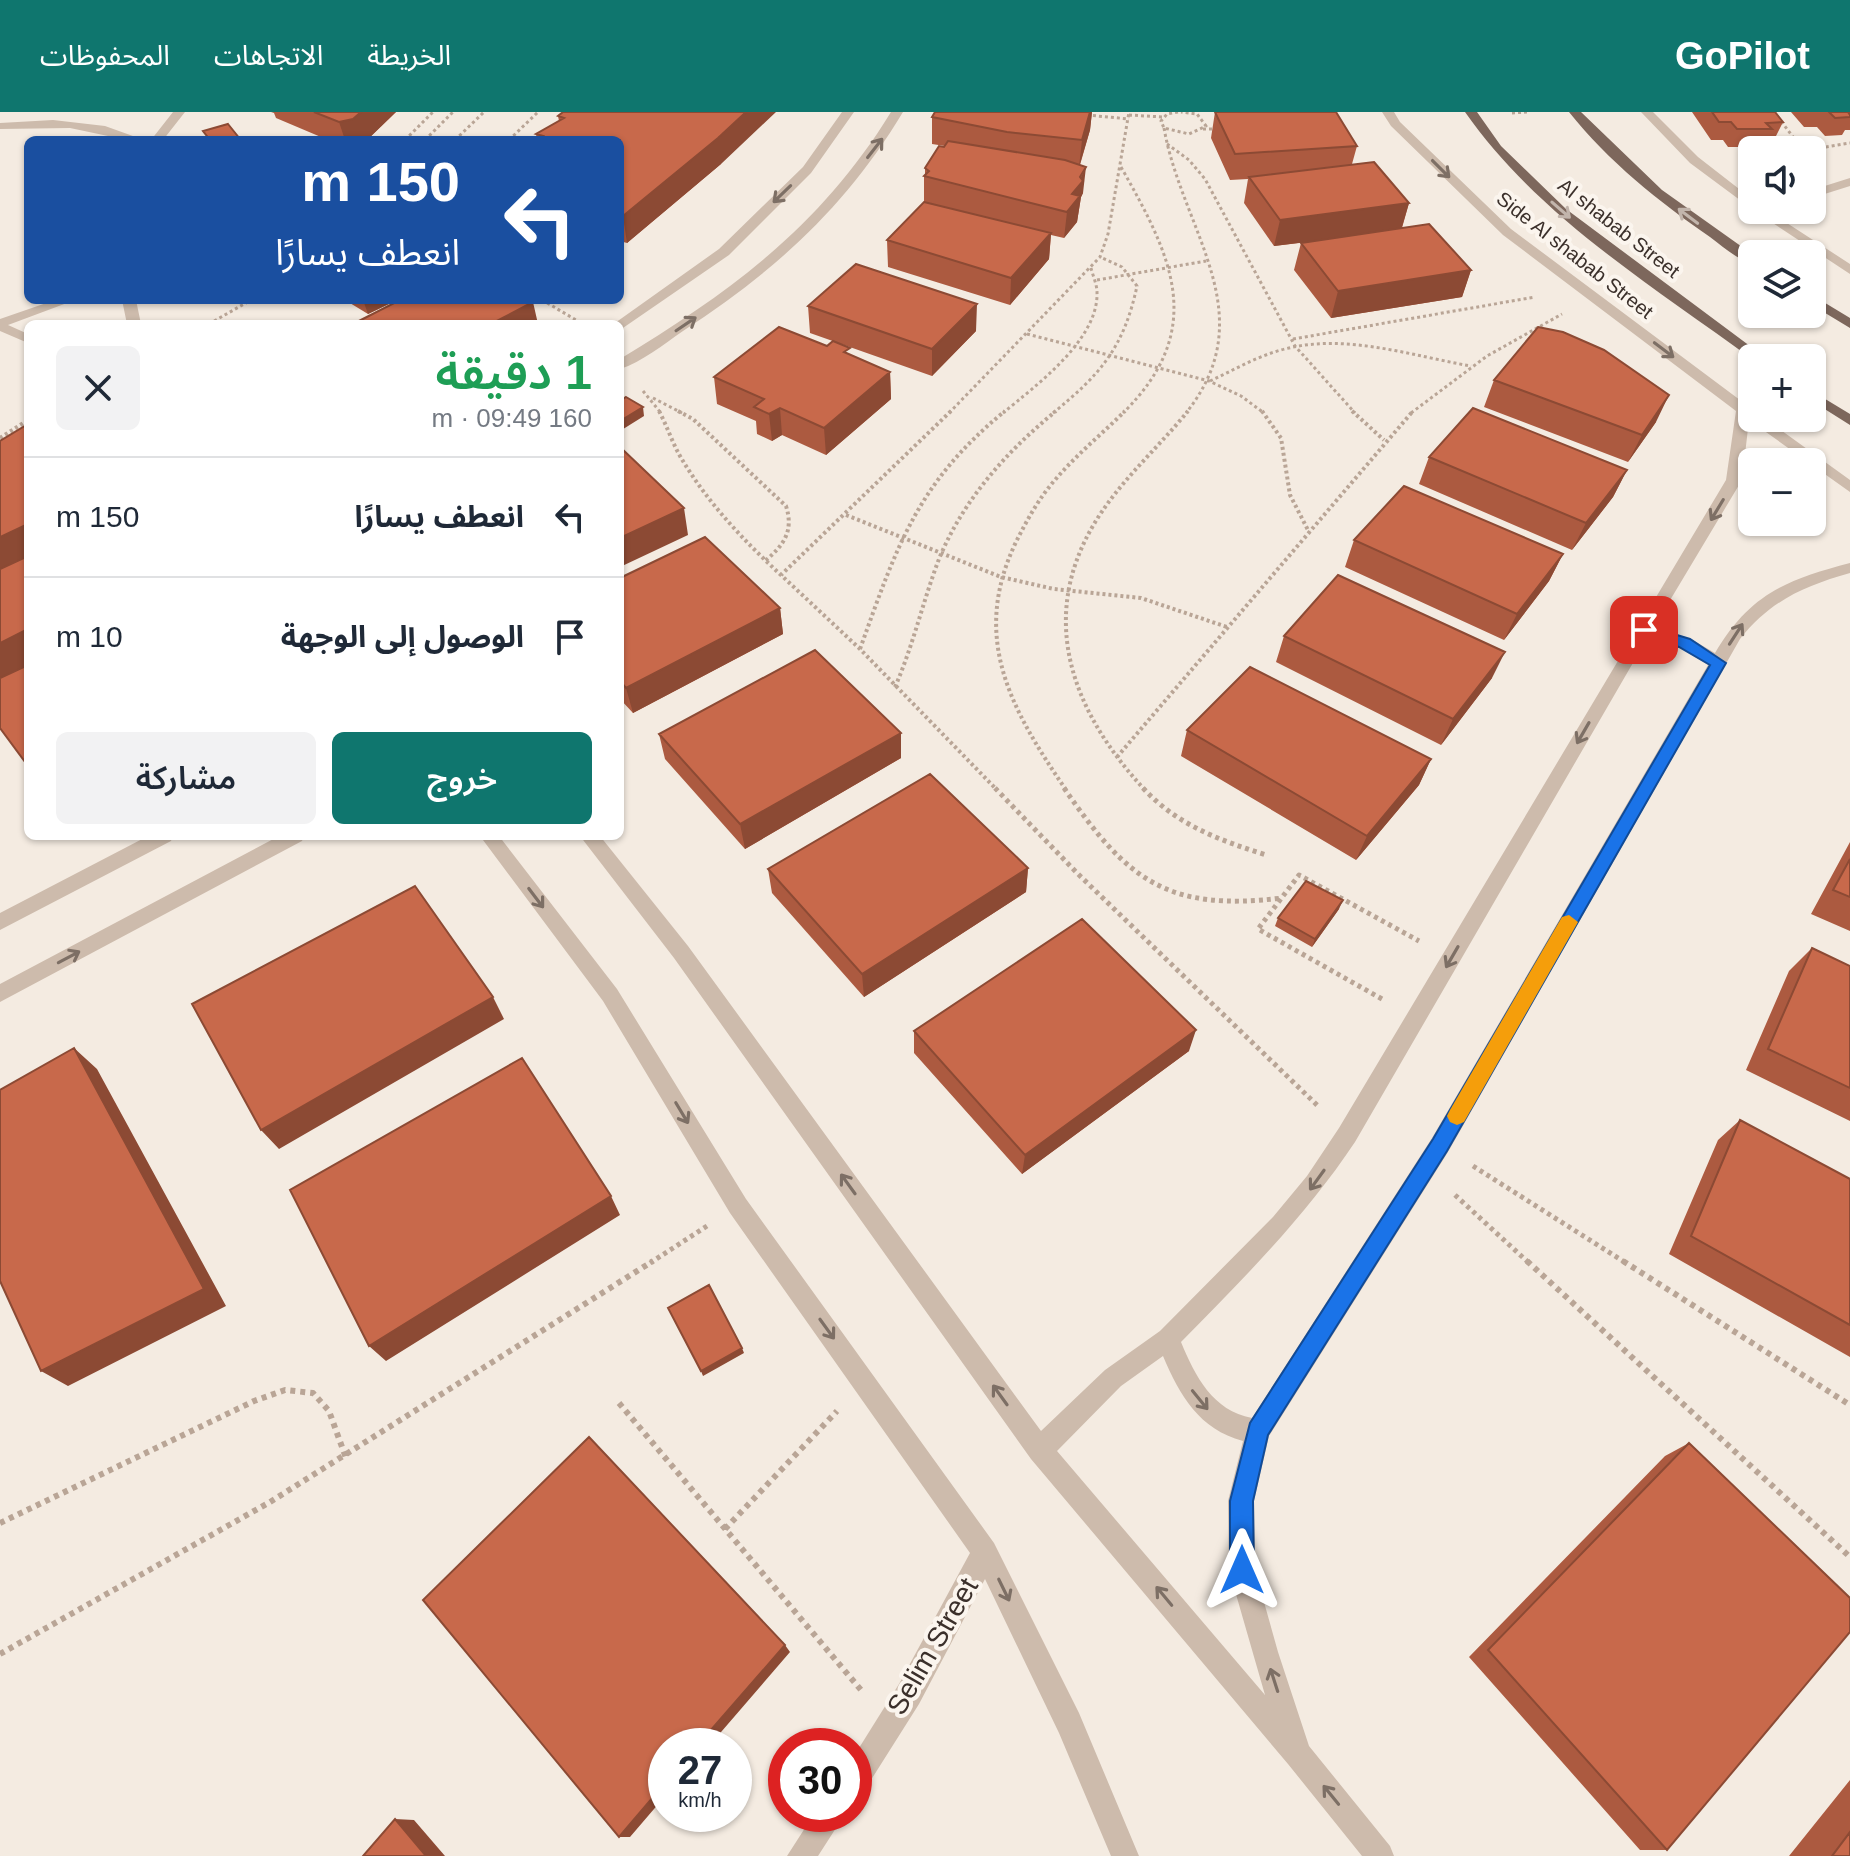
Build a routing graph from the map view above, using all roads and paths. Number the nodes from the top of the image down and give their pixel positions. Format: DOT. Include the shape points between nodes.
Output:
graph roads {
  1 [pos="63,112"];
  2 [pos="179,112"];
  3 [pos="433,112"];
  4 [pos="453,112"];
  5 [pos="484,112"];
  6 [pos="538,112"];
  7 [pos="848,112"];
  8 [pos="897,112"];
  9 [pos="1180,112"];
  10 [pos="1388,112"];
  11 [pos="1471,112"];
  12 [pos="1575,112"];
  13 [pos="1647,112"];
  14 [pos="1774,112"];
  15 [pos="1172,113"];
  16 [pos="1197,113"];
  17 [pos="1086,115"];
  18 [pos="1129,115"];
  19 [pos="1163,117"];
  20 [pos="17,124"];
  21 [pos="0,126"];
  22 [pos="1164,128"];
  23 [pos="1203,129"];
  24 [pos="1218,129"];
  25 [pos="124,136"];
  26 [pos="160,136"];
  27 [pos="409,136"];
  28 [pos="429,136"];
  29 [pos="459,136"];
  30 [pos="513,136"];
  31 [pos="1794,136"];
  32 [pos="1166,143"];
  33 [pos="1850,143"];
  34 [pos="1826,147"];
  35 [pos="1120,166"];
  36 [pos="1850,182"];
  37 [pos="1826,190"];
  38 [pos="1738,194"];
  39 [pos="1781,224"];
  40 [pos="1738,250"];
  41 [pos="1100,257"];
  42 [pos="1206,261"];
  43 [pos="1170,267"];
  44 [pos="1091,268"];
  45 [pos="1850,270"];
  46 [pos="1130,274"];
  47 [pos="1097,280"];
  48 [pos="1583,288"];
  49 [pos="1601,302"];
  50 [pos="57,304"];
  51 [pos="244,304"];
  52 [pos="549,304"];
  53 [pos="1826,308"];
  54 [pos="216,320"];
  55 [pos="576,320"];
  56 [pos="624,323"];
  57 [pos="1850,324"];
  58 [pos="0,325"];
  59 [pos="1027,334"];
  60 [pos="24,337"];
  61 [pos="1293,339"];
  62 [pos="1740,344"];
  63 [pos="1295,346"];
  64 [pos="1074,347"];
  65 [pos="1113,358"];
  66 [pos="624,362"];
  67 [pos="1471,366"];
  68 [pos="1160,369"];
  69 [pos="1209,381"];
  70 [pos="641,389"];
  71 [pos="652,397"];
  72 [pos="1738,405"];
  73 [pos="1826,405"];
  74 [pos="1850,421"];
  75 [pos="24,423"];
  76 [pos="1746,432"];
  77 [pos="1775,432"];
  78 [pos="0,438"];
  79 [pos="1384,440"];
  80 [pos="1850,487"];
  81 [pos="846,515"];
  82 [pos="1309,532"];
  83 [pos="901,538"];
  84 [pos="941,555"];
  85 [pos="765,561"];
  86 [pos="1850,568"];
  87 [pos="781,575"];
  88 [pos="1001,577"];
  89 [pos="1065,590"];
  90 [pos="1227,627"];
  91 [pos="1644,630"];
  92 [pos="860,649"];
  93 [pos="1719,663"];
  94 [pos="895,687"];
  95 [pos="1117,757"];
  96 [pos="156,840"];
  97 [pos="492,840"];
  98 [pos="592,840"];
  99 [pos="276,842"];
  100 [pos="1266,855"];
  101 [pos="1282,898"];
  102 [pos="0,922"];
  103 [pos="1451,958"];
  104 [pos="0,994"];
  105 [pos="1416,1018"];
  106 [pos="1347,1135"];
  107 [pos="1440,1145"];
  108 [pos="1426,1168"];
  109 [pos="738,1206"];
  110 [pos="1168,1339"];
  111 [pos="865,1381"];
  112 [pos="619,1403"];
  113 [pos="1850,1405"];
  114 [pos="1258,1431"];
  115 [pos="1040,1450"];
  116 [pos="346,1458"];
  117 [pos="0,1523"];
  118 [pos="725,1529"];
  119 [pos="985,1552"];
  120 [pos="1850,1557"];
  121 [pos="0,1654"];
  122 [pos="889,1722"];
  123 [pos="872,1751"];
  124 [pos="1298,1754"];
  125 [pos="818,1832"];
  126 [pos="801,1856"];
  127 [pos="1125,1856"];
  128 [pos="1380,1856"];
  1 -- 20 [label="street"];
  2 -- 26 [label="street"];
  3 -- 27 [label="path"];
  4 -- 28 [label="path"];
  5 -- 29 [label="path"];
  6 -- 30 [label="path"];
  7 -- 56 [label="street, one-way" via="807,170 724,252"];
  66 -- 8 [label="street, one-way" via="724,299 813,224 883,138"];
  9 -- 15 [label="path"];
  9 -- 16 [label="path"];
  10 -- 48 [label="street, Side Al shabab Street, one-way" via="1507,232"];
  11 -- 62 [label="main road, Al shabab Street, one-way" via="1497,149 1562,212"];
  40 -- 12 [label="main road, one-way" via="1658,194"];
  13 -- 38 [label="street" via="1694,160"];
  14 -- 31 [label="path"];
  15 -- 19 [label="path"];
  16 -- 23 [label="path" via="1206,122"];
  17 -- 18 [label="path"];
  18 -- 19 [label="path"];
  18 -- 35 [label="path"];
  19 -- 22 [label="path"];
  20 -- 21 [label="street"];
  20 -- 25 [label="street" via="94,127"];
  22 -- 23 [label="path" via="1189,134"];
  22 -- 32 [label="path"];
  23 -- 24 [label="path"];
  32 -- 42 [label="path"];
  32 -- 61 [label="path" via="1205,179"];
  33 -- 34 [label="path"];
  35 -- 41 [label="path"];
  35 -- 43 [label="path"];
  36 -- 37 [label="street"];
  39 -- 45 [label="street"];
  41 -- 44 [label="path"];
  41 -- 46 [label="path"];
  42 -- 43 [label="path"];
  42 -- 69 [label="path" via="1221,326"];
  43 -- 46 [label="path"];
  43 -- 68 [label="path" via="1175,311"];
  44 -- 47 [label="path"];
  44 -- 59 [label="path"];
  46 -- 47 [label="path"];
  46 -- 65 [label="path" via="1137,286 1135,304"];
  47 -- 64 [label="path" via="1095,305"];
  48 -- 49 [label="street, Side Al shabab Street"];
  48 -- 61 [label="path"];
  49 -- 67 [label="path" via="1533,328"];
  49 -- 72 [label="street, Side Al shabab Street, one-way"];
  50 -- 58 [label="street"];
  51 -- 54 [label="path"];
  52 -- 55 [label="path"];
  53 -- 57 [label="main road"];
  58 -- 60 [label="street"];
  59 -- 64 [label="path"];
  59 -- 81 [label="path"];
  61 -- 63 [label="path"];
  63 -- 67 [label="path" via="1351,346"];
  63 -- 69 [label="path"];
  63 -- 79 [label="path"];
  64 -- 65 [label="path"];
  64 -- 83 [label="path" via="950,463"];
  65 -- 68 [label="path"];
  65 -- 84 [label="path" via="999,464"];
  67 -- 79 [label="path" via="1417,406"];
  68 -- 69 [label="path"];
  68 -- 88 [label="path" via="1128,411 1049,486 1020,531"];
  69 -- 82 [label="path" via="1237,393 1281,437 1293,511"];
  69 -- 89 [label="path" via="1182,420 1118,488 1080,549"];
  70 -- 71 [label="path"];
  71 -- 85 [label="path" via="682,460"];
  71 -- 85 [label="path" via="693,419 786,506 792,520 790,535"];
  73 -- 74 [label="main road"];
  75 -- 78 [label="path"];
  76 -- 91 [label="street, one-way" via="1734,480"];
  77 -- 80 [label="street, Side Al shabab Street"];
  79 -- 82 [label="path"];
  81 -- 83 [label="path"];
  81 -- 87 [label="path"];
  82 -- 90 [label="path"];
  83 -- 84 [label="path"];
  83 -- 92 [label="path"];
  84 -- 88 [label="path"];
  84 -- 94 [label="path"];
  85 -- 87 [label="path"];
  93 -- 86 [label="street, one-way" via="1752,612 1779,591"];
  87 -- 92 [label="path"];
  88 -- 89 [label="path"];
  88 -- 101 [label="path" via="994,633 1000,668 1034,739 1099,838 1146,882 1169,893 1226,904"];
  89 -- 90 [label="path" via="1141,598"];
  89 -- 95 [label="path" via="1065,637 1072,669 1090,713"];
  90 -- 95 [label="path"];
  91 -- 93 [label="street" via="1685,643"];
  91 -- 103 [label="street, one-way"];
  92 -- 94 [label="path"];
  93 -- 107 [label="street"];
  94 -- 106 [label="path"];
  95 -- 100 [label="path" via="1160,807 1215,838"];
  96 -- 102 [label="street"];
  97 -- 109 [label="street, one-way" via="610,995"];
  115 -- 98 [label="street, one-way" via="681,952"];
  104 -- 99 [label="street, one-way"];
  101 -- 103 [label="path" via="1299,875"];
  101 -- 105 [label="path" via="1258,929"];
  103 -- 105 [label="street"];
  105 -- 106 [label="street"];
  106 -- 110 [label="street, one-way" via="1281,1224"];
  107 -- 108 [label="street"];
  107 -- 113 [label="path"];
  108 -- 114 [label="street"];
  108 -- 120 [label="path"];
  109 -- 111 [label="street, one-way"];
  109 -- 116 [label="path"];
  110 -- 114 [label="street, one-way" via="1183,1376 1211,1413 1237,1429"];
  110 -- 115 [label="street" via="1113,1378"];
  111 -- 118 [label="path"];
  111 -- 119 [label="street"];
  112 -- 118 [label="path"];
  124 -- 114 [label="street, one-way" via="1242,1570 1241,1501"];
  124 -- 115 [label="street, one-way"];
  116 -- 117 [label="path" via="329,1411 313,1393 285,1390"];
  116 -- 121 [label="path" via="221,1534"];
  118 -- 122 [label="path"];
  119 -- 122 [label="street, Selim Street"];
  119 -- 127 [label="street, one-way" via="1069,1723"];
  122 -- 123 [label="street, Selim Street"];
  128 -- 124 [label="street, one-way"];
  125 -- 126 [label="street"];
}
